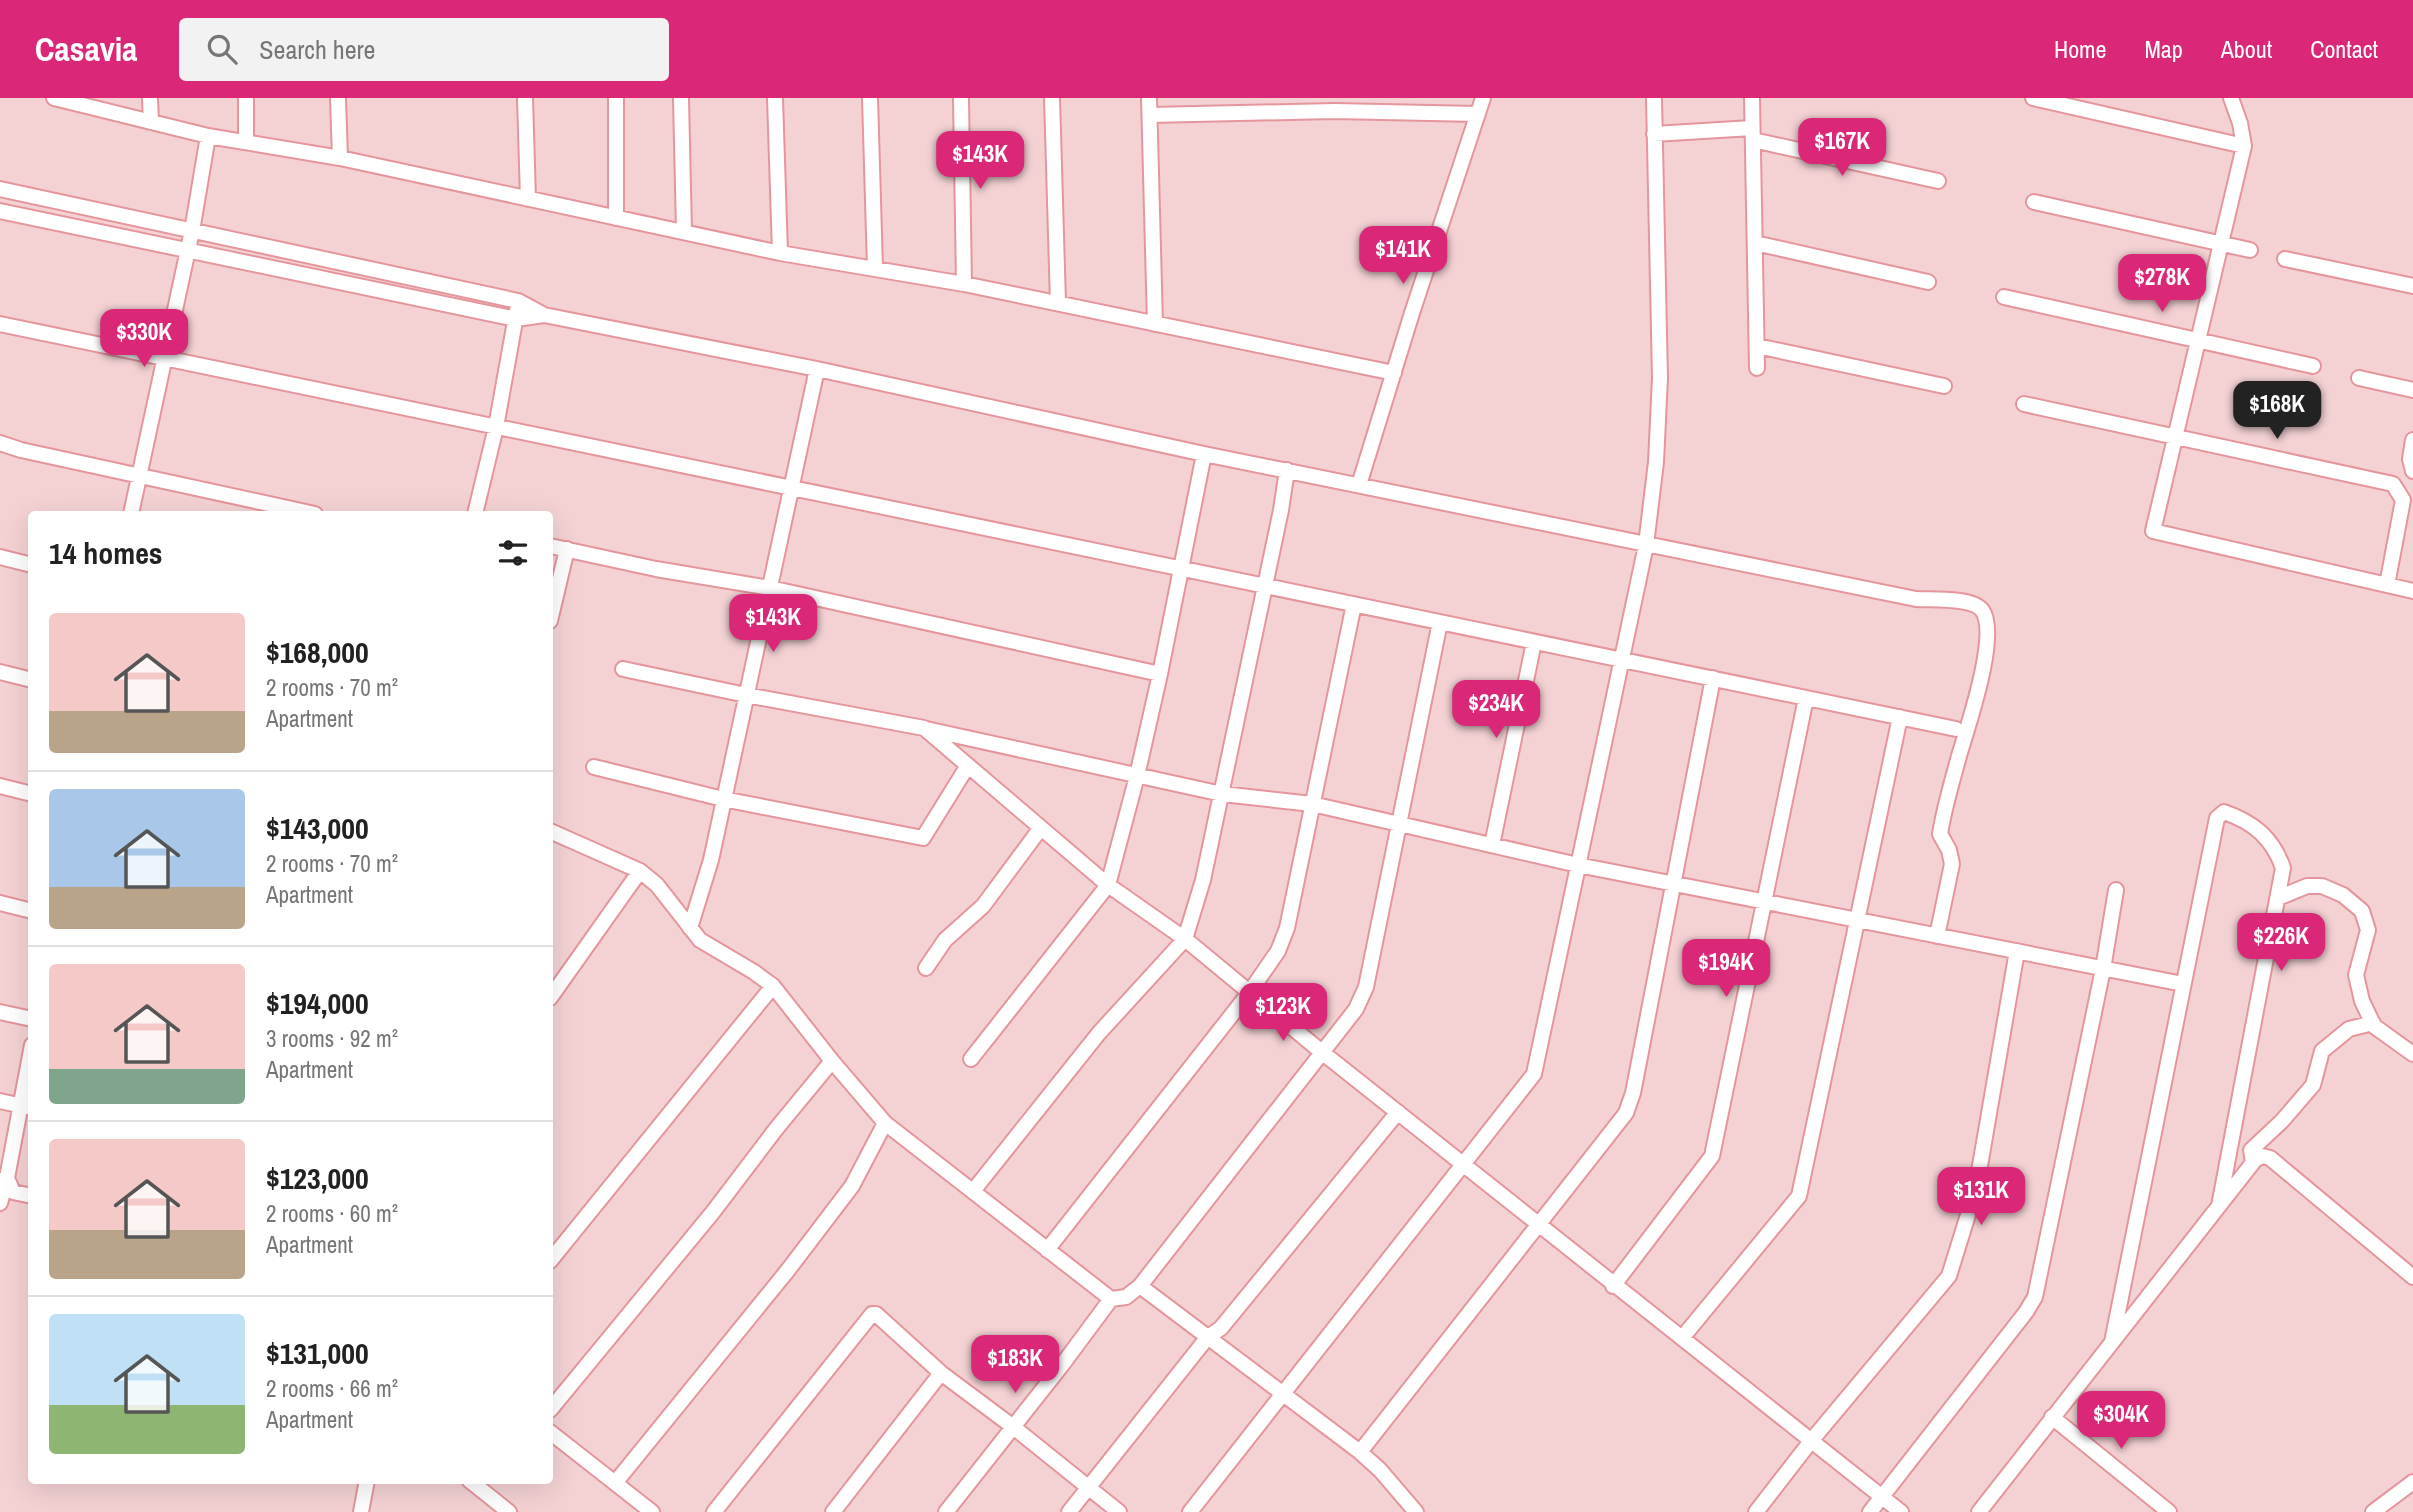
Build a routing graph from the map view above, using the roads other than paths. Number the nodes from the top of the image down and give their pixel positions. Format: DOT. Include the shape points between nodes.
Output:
graph roads {
  1 [pos="150,98"];
  2 [pos="246,98"];
  3 [pos="338,98"];
  4 [pos="525,98"];
  5 [pos="616,98"];
  6 [pos="681,98"];
  7 [pos="775,98"];
  8 [pos="870,98"];
  9 [pos="961,98"];
  10 [pos="1052,98"];
  11 [pos="1149,98"];
  12 [pos="1483,98"];
  13 [pos="1654,98"];
  14 [pos="1752,98"];
  15 [pos="2032,98"];
  16 [pos="2231,98"];
  17 [pos="59,99"];
  18 [pos="1478,114"];
  19 [pos="1150,115"];
  20 [pos="151,122"];
  21 [pos="1654,134"];
  22 [pos="1752,134"];
  23 [pos="208,136"];
  24 [pos="246,141"];
  25 [pos="2244,146"];
  26 [pos="340,158"];
  27 [pos="1938,181"];
  28 [pos="0,190"];
  29 [pos="528,198"];
  30 [pos="2034,202"];
  31 [pos="0,211"];
  32 [pos="616,218"];
  33 [pos="192,231"];
  34 [pos="684,232"];
  35 [pos="1755,243"];
  36 [pos="2221,244"];
  37 [pos="2250,250"];
  38 [pos="188,251"];
  39 [pos="780,253"];
  40 [pos="2285,259"];
  41 [pos="875,268"];
  42 [pos="1928,282"];
  43 [pos="964,284"];
  44 [pos="2413,286"];
  45 [pos="2004,297"];
  46 [pos="518,301"];
  47 [pos="1058,303"];
  48 [pos="544,314"];
  49 [pos="516,319"];
  50 [pos="0,324"];
  51 [pos="1155,324"];
  52 [pos="2198,340"];
  53 [pos="1757,346"];
  54 [pos="164,358"];
  55 [pos="2313,366"];
  56 [pos="1757,368"];
  57 [pos="817,369"];
  58 [pos="1394,373"];
  59 [pos="2359,377"];
  60 [pos="1944,386"];
  61 [pos="2413,390"];
  62 [pos="2024,404"];
  63 [pos="496,427"];
  64 [pos="2175,437"];
  65 [pos="2413,440"];
  66 [pos="0,443"];
  67 [pos="1204,454"];
  68 [pos="1287,470"];
  69 [pos="2413,471"];
  70 [pos="139,477"];
  71 [pos="1359,485"];
  72 [pos="791,488"];
  73 [pos="132,511"];
  74 [pos="301,511"];
  75 [pos="476,511"];
  76 [pos="1646,545"];
  77 [pos="553,547"];
  78 [pos="567,549"];
  79 [pos="0,557"];
  80 [pos="28,564"];
  81 [pos="1180,568"];
  82 [pos="2387,585"];
  83 [pos="1265,586"];
  84 [pos="770,588"];
  85 [pos="2413,591"];
  86 [pos="1354,604"];
  87 [pos="553,608"];
  88 [pos="1440,622"];
  89 [pos="1534,642"];
  90 [pos="1620,659"];
  91 [pos="623,668"];
  92 [pos="0,672"];
  93 [pos="1160,674"];
  94 [pos="1713,678"];
  95 [pos="28,679"];
  96 [pos="746,695"];
  97 [pos="1806,698"];
  98 [pos="1900,717"];
  99 [pos="923,729"];
  100 [pos="1956,729"];
  101 [pos="594,767"];
  102 [pos="967,767"];
  103 [pos="1137,776"];
  104 [pos="0,786"];
  105 [pos="28,793"];
  106 [pos="1222,794"];
  107 [pos="723,799"];
  108 [pos="1312,804"];
  109 [pos="1400,824"];
  110 [pos="1040,829"];
  111 [pos="553,832"];
  112 [pos="1492,845"];
  113 [pos="1578,865"];
  114 [pos="640,871"];
  115 [pos="1674,884"];
  116 [pos="1108,885"];
  117 [pos="2116,890"];
  118 [pos="2278,898"];
  119 [pos="1764,901"];
  120 [pos="0,904"];
  121 [pos="28,910"];
  122 [pos="1856,920"];
  123 [pos="690,928"];
  124 [pos="1937,936"];
  125 [pos="1185,939"];
  126 [pos="2017,951"];
  127 [pos="926,968"];
  128 [pos="2104,968"];
  129 [pos="2183,984"];
  130 [pos="773,986"];
  131 [pos="1250,993"];
  132 [pos="553,994"];
  133 [pos="0,1012"];
  134 [pos="28,1017"];
  135 [pos="2373,1023"];
  136 [pos="1323,1054"];
  137 [pos="2413,1054"];
  138 [pos="971,1059"];
  139 [pos="832,1061"];
  140 [pos="28,1080"];
  141 [pos="0,1101"];
  142 [pos="25,1107"];
  143 [pos="1398,1112"];
  144 [pos="886,1123"];
  145 [pos="2253,1162"];
  146 [pos="1464,1164"];
  147 [pos="4,1178"];
  148 [pos="972,1191"];
  149 [pos="28,1195"];
  150 [pos="0,1203"];
  151 [pos="2219,1206"];
  152 [pos="1539,1225"];
  153 [pos="1047,1250"];
  154 [pos="553,1257"];
  155 [pos="2413,1276"];
  156 [pos="1140,1286"];
  157 [pos="1613,1286"];
  158 [pos="1111,1300"];
  159 [pos="1207,1338"];
  160 [pos="1682,1338"];
  161 [pos="2112,1342"];
  162 [pos="941,1373"];
  163 [pos="1281,1394"];
  164 [pos="553,1406"];
  165 [pos="2052,1417"];
  166 [pos="1013,1426"];
  167 [pos="553,1434"];
  168 [pos="1811,1441"];
  169 [pos="1360,1452"];
  170 [pos="2413,1482"];
  171 [pos="615,1483"];
  172 [pos="366,1484"];
  173 [pos="474,1484"];
  174 [pos="1088,1489"];
  175 [pos="1882,1497"];
  176 [pos="361,1512"];
  177 [pos="509,1512"];
  178 [pos="652,1512"];
  179 [pos="714,1512"];
  180 [pos="833,1512"];
  181 [pos="946,1512"];
  182 [pos="1069,1512"];
  183 [pos="1119,1512"];
  184 [pos="1189,1512"];
  185 [pos="1416,1512"];
  186 [pos="1756,1512"];
  187 [pos="1870,1512"];
  188 [pos="1901,1512"];
  189 [pos="1979,1512"];
  190 [pos="2169,1512"];
  191 [pos="2373,1512"];
  1 -- 20 [label="street"];
  2 -- 24 [label="street"];
  3 -- 26 [label="street"];
  4 -- 29 [label="street"];
  5 -- 32 [label="street"];
  6 -- 34 [label="street"];
  7 -- 39 [label="street"];
  8 -- 41 [label="street"];
  9 -- 43 [label="street"];
  10 -- 47 [label="street"];
  11 -- 19 [label="street"];
  12 -- 18 [label="street"];
  13 -- 21 [label="street"];
  14 -- 22 [label="street"];
  15 -- 25 [label="street"];
  16 -- 25 [label="street"];
  17 -- 20 [label="street"];
  18 -- 19 [label="street"];
  18 -- 58 [label="street"];
  19 -- 51 [label="street"];
  20 -- 23 [label="street"];
  21 -- 22 [label="street"];
  21 -- 76 [label="street" via="1660,379"];
  22 -- 27 [label="street"];
  22 -- 35 [label="street"];
  23 -- 24 [label="street"];
  23 -- 33 [label="street"];
  24 -- 26 [label="street"];
  25 -- 36 [label="street"];
  26 -- 29 [label="street"];
  28 -- 33 [label="street"];
  29 -- 32 [label="street"];
  30 -- 36 [label="street"];
  31 -- 38 [label="street"];
  32 -- 34 [label="street"];
  33 -- 38 [label="street"];
  33 -- 46 [label="street"];
  34 -- 39 [label="street"];
  35 -- 42 [label="street"];
  35 -- 53 [label="street"];
  36 -- 37 [label="street"];
  36 -- 52 [label="street"];
  38 -- 49 [label="street"];
  38 -- 54 [label="street"];
  39 -- 41 [label="street"];
  40 -- 44 [label="street"];
  41 -- 43 [label="street"];
  43 -- 47 [label="street"];
  45 -- 52 [label="street"];
  46 -- 48 [label="street"];
  46 -- 49 [label="street"];
  47 -- 51 [label="street"];
  48 -- 49 [label="street"];
  48 -- 57 [label="street"];
  49 -- 63 [label="street"];
  50 -- 54 [label="street"];
  51 -- 58 [label="street"];
  52 -- 55 [label="street"];
  52 -- 64 [label="street"];
  53 -- 56 [label="street"];
  53 -- 60 [label="street"];
  54 -- 63 [label="street"];
  54 -- 70 [label="street"];
  57 -- 67 [label="street"];
  57 -- 72 [label="street"];
  58 -- 71 [label="street"];
  59 -- 61 [label="street"];
  62 -- 64 [label="street"];
  63 -- 72 [label="street"];
  63 -- 75 [label="street"];
  64 -- 82 [label="street" via="2393,484 2403,500"];
  64 -- 82 [label="street" via="2152,531"];
  65 -- 69 [label="street"];
  66 -- 70 [label="street"];
  67 -- 68 [label="street"];
  67 -- 81 [label="street"];
  68 -- 71 [label="street"];
  68 -- 83 [label="street"];
  70 -- 73 [label="street"];
  70 -- 74 [label="street"];
  71 -- 76 [label="street"];
  72 -- 81 [label="street"];
  72 -- 84 [label="street"];
  76 -- 90 [label="street"];
  76 -- 124 [label="street" via="1916,598 1969,602 1982,609 1987,621 1980,688 1940,834 1952,864"];
  77 -- 78 [label="street"];
  78 -- 84 [label="street"];
  78 -- 87 [label="street"];
  79 -- 80 [label="street"];
  81 -- 83 [label="street"];
  81 -- 93 [label="street"];
  82 -- 85 [label="street"];
  83 -- 86 [label="street"];
  83 -- 106 [label="street"];
  84 -- 93 [label="street"];
  84 -- 96 [label="street"];
  86 -- 88 [label="street"];
  86 -- 108 [label="street"];
  88 -- 89 [label="street"];
  88 -- 109 [label="street"];
  89 -- 90 [label="street"];
  89 -- 112 [label="street"];
  90 -- 94 [label="street"];
  90 -- 113 [label="street"];
  91 -- 96 [label="street"];
  92 -- 95 [label="street"];
  93 -- 103 [label="street"];
  94 -- 97 [label="street"];
  94 -- 115 [label="street"];
  96 -- 99 [label="street"];
  96 -- 107 [label="street"];
  97 -- 98 [label="street"];
  97 -- 119 [label="street"];
  98 -- 100 [label="street"];
  98 -- 122 [label="street"];
  99 -- 102 [label="street"];
  99 -- 103 [label="street"];
  101 -- 107 [label="street"];
  102 -- 107 [label="street" via="923,838"];
  102 -- 110 [label="street"];
  103 -- 106 [label="street"];
  103 -- 116 [label="street"];
  104 -- 105 [label="street"];
  106 -- 108 [label="street"];
  106 -- 125 [label="street"];
  107 -- 123 [label="street"];
  108 -- 109 [label="street"];
  108 -- 131 [label="street" via="1287,928 1278,951"];
  109 -- 112 [label="street"];
  109 -- 136 [label="street" via="1366,987"];
  110 -- 116 [label="street"];
  110 -- 127 [label="street" via="983,906 945,940"];
  111 -- 114 [label="street"];
  112 -- 113 [label="street"];
  113 -- 115 [label="street"];
  113 -- 146 [label="street" via="1534,1074"];
  114 -- 123 [label="street" via="657,885"];
  114 -- 132 [label="street"];
  115 -- 119 [label="street"];
  115 -- 152 [label="street" via="1626,1113"];
  116 -- 125 [label="street"];
  116 -- 138 [label="street"];
  117 -- 128 [label="street"];
  118 -- 129 [label="street" via="2283,868 2269,838 2244,819 2224,812 2217,818"];
  118 -- 135 [label="street" via="2307,886 2322,886 2362,911 2368,929 2356,975"];
  118 -- 151 [label="street"];
  119 -- 122 [label="street"];
  119 -- 157 [label="street" via="1712,1156"];
  120 -- 121 [label="street"];
  122 -- 124 [label="street"];
  122 -- 160 [label="street" via="1799,1196"];
  123 -- 130 [label="street" via="700,940"];
  124 -- 126 [label="street"];
  125 -- 131 [label="street"];
  125 -- 148 [label="street" via="1099,1033"];
  126 -- 128 [label="street"];
  126 -- 168 [label="street" via="1976,1189 1949,1276"];
  128 -- 129 [label="street"];
  128 -- 175 [label="street" via="2035,1297"];
  129 -- 161 [label="street"];
  130 -- 139 [label="street"];
  130 -- 154 [label="street"];
  131 -- 136 [label="street"];
  131 -- 153 [label="street"];
  133 -- 134 [label="street"];
  135 -- 137 [label="street"];
  135 -- 145 [label="street" via="2349,1029 2322,1051 2313,1085 2251,1150"];
  136 -- 143 [label="street"];
  136 -- 156 [label="street"];
  139 -- 144 [label="street"];
  139 -- 164 [label="street"];
  140 -- 142 [label="street"];
  141 -- 142 [label="street"];
  142 -- 147 [label="street"];
  143 -- 146 [label="street"];
  143 -- 159 [label="street" via="1222,1328"];
  144 -- 148 [label="street"];
  144 -- 171 [label="street" via="852,1186"];
  145 -- 151 [label="street"];
  145 -- 155 [label="street" via="2262,1156 2270,1158"];
  146 -- 152 [label="street"];
  146 -- 163 [label="street"];
  147 -- 149 [label="street" via="13,1192"];
  147 -- 150 [label="street"];
  148 -- 153 [label="street"];
  151 -- 161 [label="street"];
  152 -- 157 [label="street"];
  152 -- 169 [label="street"];
  153 -- 158 [label="street"];
  156 -- 158 [label="street" via="1126,1297"];
  156 -- 159 [label="street"];
  157 -- 160 [label="street"];
  158 -- 166 [label="street"];
  159 -- 163 [label="street"];
  159 -- 174 [label="street"];
  160 -- 168 [label="street"];
  161 -- 165 [label="street"];
  162 -- 166 [label="street"];
  162 -- 179 [label="street" via="876,1314 870,1316"];
  162 -- 180 [label="street"];
  163 -- 169 [label="street"];
  163 -- 184 [label="street"];
  165 -- 189 [label="street"];
  165 -- 190 [label="street"];
  166 -- 174 [label="street"];
  166 -- 181 [label="street"];
  167 -- 171 [label="street"];
  168 -- 175 [label="street"];
  168 -- 186 [label="street"];
  169 -- 185 [label="street"];
  170 -- 191 [label="street"];
  171 -- 178 [label="street"];
  172 -- 176 [label="street"];
  173 -- 177 [label="street"];
  174 -- 182 [label="street"];
  174 -- 183 [label="street"];
  175 -- 187 [label="street"];
  175 -- 188 [label="street"];
}
